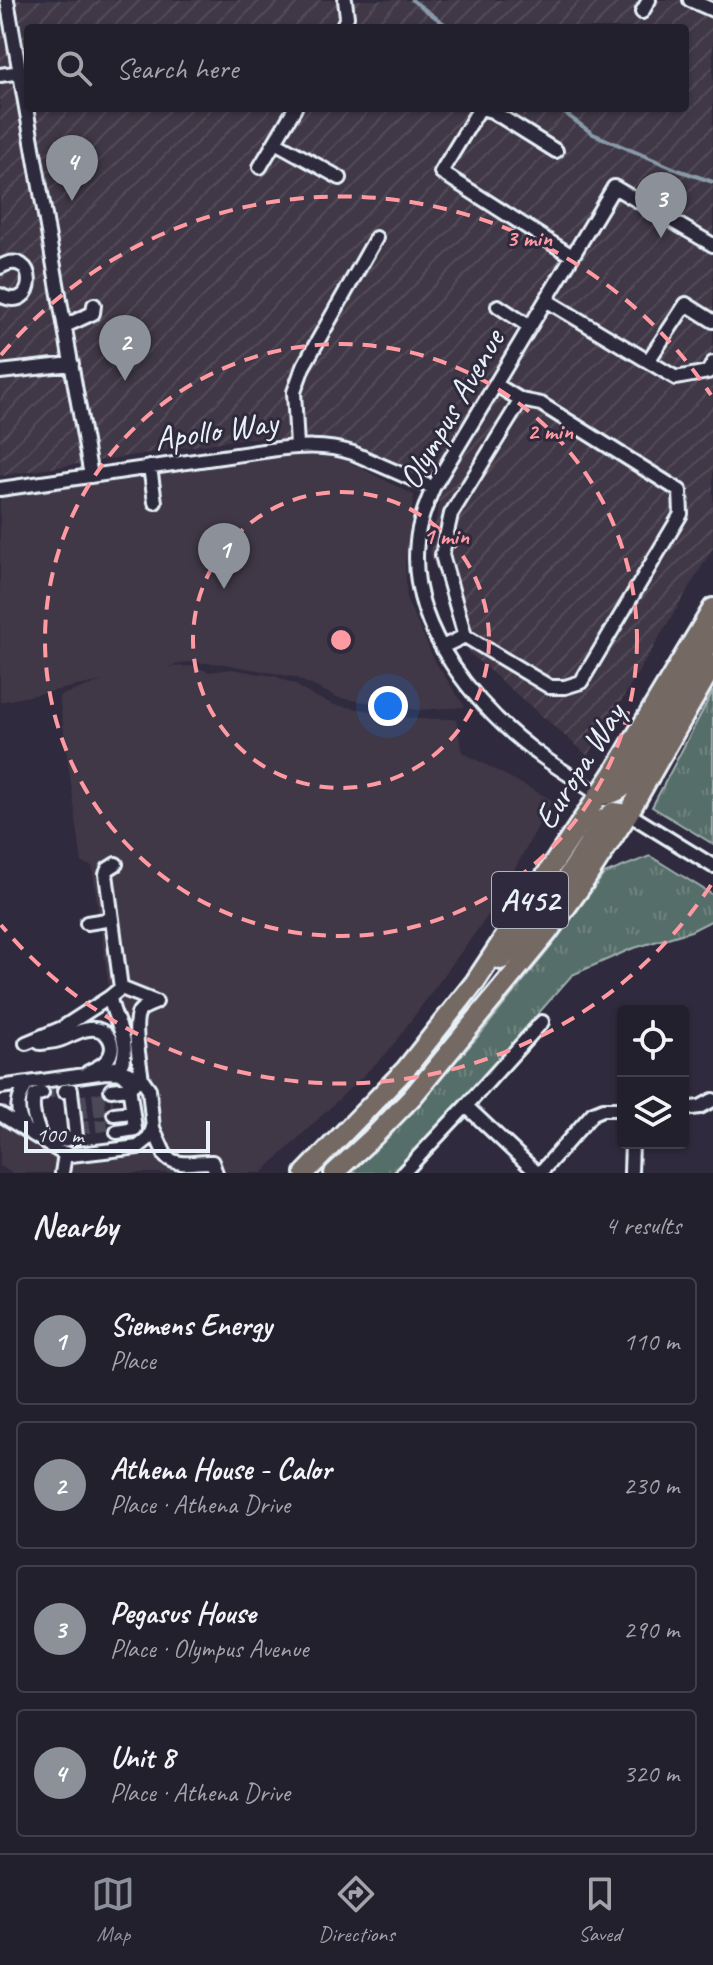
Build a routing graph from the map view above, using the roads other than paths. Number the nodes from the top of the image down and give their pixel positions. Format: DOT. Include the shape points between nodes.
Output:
graph roads {
  1 [pos="7,0"];
  2 [pos="345,0"];
  3 [pos="694,1"];
  4 [pos="713,10"];
  5 [pos="344,24"];
  6 [pos="21,72"];
  7 [pos="0,75"];
  8 [pos="24,89"];
  9 [pos="28,112"];
  10 [pos="293,112"];
  11 [pos="478,112"];
  12 [pos="494,112"];
  13 [pos="275,142"];
  14 [pos="556,151"];
  15 [pos="260,167"];
  16 [pos="340,178"];
  17 [pos="376,238"];
  18 [pos="713,245"];
  19 [pos="572,256"];
  20 [pos="0,267"];
  21 [pos="56,273"];
  22 [pos="29,277"];
  23 [pos="0,295"];
  24 [pos="546,300"];
  25 [pos="94,305"];
  26 [pos="498,306"];
  27 [pos="713,321"];
  28 [pos="65,326"];
  29 [pos="530,327"];
  30 [pos="648,361"];
  31 [pos="713,363"];
  32 [pos="72,364"];
  33 [pos="0,372"];
  34 [pos="495,384"];
  35 [pos="521,400"];
  36 [pos="297,446"];
  37 [pos="150,467"];
  38 [pos="91,476"];
  39 [pos="433,488"];
  40 [pos="0,489"];
  41 [pos="155,502"];
  42 [pos="713,608"];
  43 [pos="465,636"];
  44 [pos="713,638"];
  45 [pos="442,647"];
  46 [pos="713,665"];
  47 [pos="604,798"];
  48 [pos="628,814"];
  49 [pos="116,864"];
  50 [pos="713,866"];
  51 [pos="112,919"];
  52 [pos="87,923"];
  53 [pos="475,982"];
  54 [pos="125,989"];
  55 [pos="110,997"];
  56 [pos="542,1022"];
  57 [pos="137,1040"];
  58 [pos="106,1072"];
  59 [pos="120,1073"];
  60 [pos="78,1077"];
  61 [pos="142,1079"];
  62 [pos="28,1083"];
  63 [pos="0,1087"];
  64 [pos="42,1093"];
  65 [pos="712,1102"];
  66 [pos="131,1104"];
  67 [pos="466,1106"];
  68 [pos="689,1108"];
  69 [pos="617,1109"];
  70 [pos="0,1114"];
  71 [pos="31,1127"];
  72 [pos="153,1128"];
  73 [pos="45,1142"];
  74 [pos="632,1149"];
  75 [pos="65,1154"];
  76 [pos="62,1173"];
  77 [pos="216,1173"];
  78 [pos="305,1173"];
  79 [pos="334,1173"];
  80 [pos="403,1173"];
  81 [pos="538,1173"];
  82 [pos="631,1173"];
  1 -- 6 [label="street"];
  2 -- 5 [label="street"];
  3 -- 4 [label="street"];
  6 -- 7 [label="street"];
  6 -- 8 [label="street"];
  9 -- 21 [label="street"];
  10 -- 13 [label="street"];
  11 -- 19 [label="street" via="441,172"];
  12 -- 14 [label="street"];
  13 -- 15 [label="street"];
  13 -- 16 [label="street"];
  17 -- 36 [label="street" via="303,367 294,392"];
  18 -- 19 [label="street, Olympus Avenue" via="614,187"];
  19 -- 24 [label="street, Olympus Avenue"];
  20 -- 22 [label="street" via="19,264"];
  21 -- 22 [label="street"];
  21 -- 28 [label="street"];
  22 -- 23 [label="street" via="23,296"];
  24 -- 29 [label="street, Olympus Avenue"];
  24 -- 30 [label="street"];
  25 -- 28 [label="street" via="93,313"];
  26 -- 29 [label="street"];
  27 -- 30 [label="street" via="686,304"];
  28 -- 32 [label="street"];
  29 -- 34 [label="street, Olympus Avenue"];
  30 -- 31 [label="street" via="676,378 708,372"];
  32 -- 33 [label="street"];
  32 -- 38 [label="street"];
  34 -- 35 [label="street"];
  34 -- 39 [label="street, Olympus Avenue"];
  35 -- 43 [label="street" via="451,514 442,555"];
  35 -- 43 [label="street" via="541,404 680,491 681,514 581,682 550,687"];
  36 -- 37 [label="street, Apollo Way"];
  36 -- 39 [label="street, Apollo Way" via="340,449"];
  37 -- 38 [label="street, Apollo Way"];
  37 -- 41 [label="street"];
  38 -- 40 [label="street, Apollo Way"];
  39 -- 45 [label="street, Olympus Avenue" via="419,526 416,562 422,605"];
  42 -- 47 [label="highway, Europa Way / A452"];
  43 -- 45 [label="street"];
  44 -- 47 [label="highway" via="631,779"];
  45 -- 47 [label="street, Olympus Avenue" via="505,725 543,758"];
  46 -- 48 [label="highway, Europa Way / A452"];
  47 -- 48 [label="street, Olympus Avenue"];
  47 -- 53 [label="highway, Europa Way / A452"];
  48 -- 50 [label="street, Olympus Avenue"];
  48 -- 53 [label="highway" via="613,812 603,820 536,920"];
  48 -- 79 [label="highway, Europa Way / A452" via="548,932 412,1097"];
  49 -- 51 [label="street" via="106,874"];
  51 -- 52 [label="street"];
  51 -- 54 [label="street"];
  53 -- 78 [label="highway, Europa Way / A452" via="406,1069"];
  54 -- 55 [label="street"];
  54 -- 57 [label="street" via="134,1002 131,1018"];
  54 -- 57 [label="street" via="156,1002 139,1012"];
  55 -- 58 [label="street" via="124,1054 121,1065"];
  55 -- 60 [label="street" via="62,1028 26,1043 57,1041 89,1028 103,1031 112,1045 110,1056"];
  56 -- 67 [label="street"];
  57 -- 61 [label="street"];
  58 -- 59 [label="street"];
  58 -- 60 [label="street"];
  59 -- 61 [label="street"];
  59 -- 66 [label="street" via="128,1078"];
  60 -- 62 [label="street"];
  61 -- 66 [label="street"];
  61 -- 72 [label="street" via="149,1089"];
  62 -- 63 [label="street"];
  62 -- 71 [label="street" via="17,1110"];
  64 -- 71 [label="street" via="32,1100"];
  65 -- 68 [label="street"];
  66 -- 66 [label="street" via="114,1111"];
  67 -- 80 [label="street"];
  67 -- 81 [label="street"];
  69 -- 81 [label="street" via="593,1113"];
  70 -- 71 [label="street"];
  71 -- 73 [label="street"];
  71 -- 73 [label="street" via="52,1133 74,1116"];
  72 -- 75 [label="street" via="138,1147"];
  72 -- 77 [label="street" via="170,1160 212,1162"];
  73 -- 75 [label="street"];
  74 -- 82 [label="street"];
  75 -- 76 [label="street"];
}
